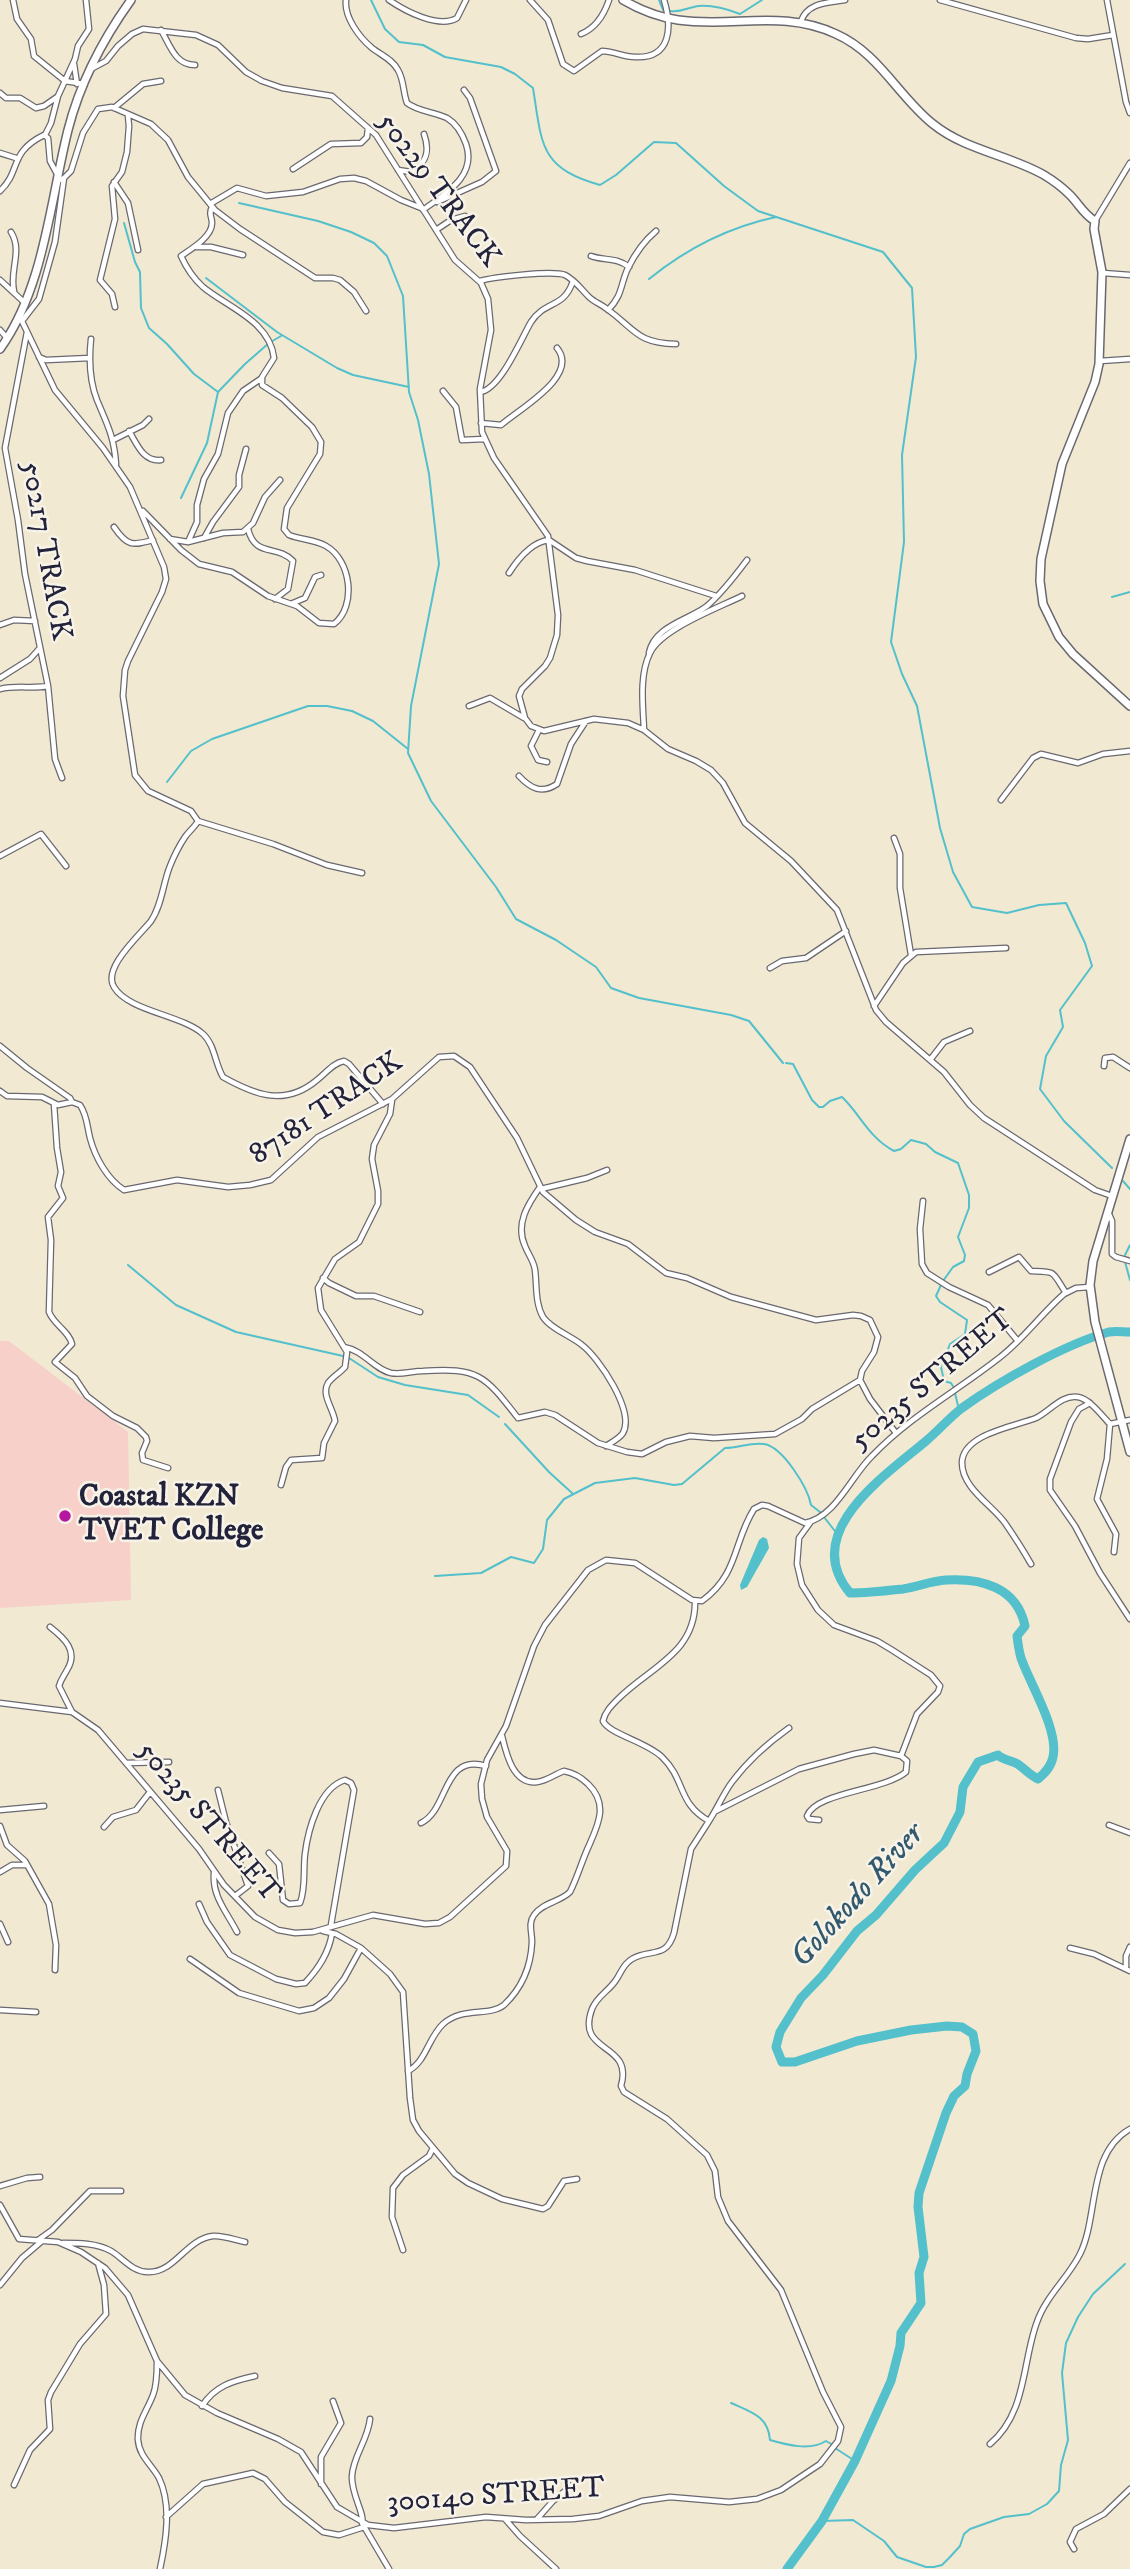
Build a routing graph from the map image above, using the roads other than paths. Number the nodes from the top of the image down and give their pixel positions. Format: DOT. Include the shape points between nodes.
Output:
graph roads {
  1 [pos="13,0"];
  2 [pos="86,0"];
  3 [pos="131,0"];
  4 [pos="346,0"];
  5 [pos="389,0"];
  6 [pos="466,0"];
  7 [pos="530,0"];
  8 [pos="609,0"];
  9 [pos="623,0"];
  10 [pos="664,0"];
  11 [pos="670,0"];
  12 [pos="845,0"];
  13 [pos="940,0"];
  14 [pos="1107,0"];
  15 [pos="666,9"];
  16 [pos="668,18"];
  17 [pos="801,22"];
  18 [pos="161,30"];
  19 [pos="580,34"];
  20 [pos="1113,35"];
  21 [pos="74,63"];
  22 [pos="195,65"];
  23 [pos="90,70"];
  24 [pos="65,81"];
  25 [pos="161,81"];
  26 [pos="80,84"];
  27 [pos="464,90"];
  28 [pos="0,93"];
  29 [pos="58,96"];
  30 [pos="114,108"];
  31 [pos="1130,113"];
  32 [pos="128,115"];
  33 [pos="368,128"];
  34 [pos="424,134"];
  35 [pos="45,135"];
  36 [pos="0,153"];
  37 [pos="16,158"];
  38 [pos="1130,163"];
  39 [pos="293,169"];
  40 [pos="397,169"];
  41 [pos="59,178"];
  42 [pos="114,182"];
  43 [pos="0,191"];
  44 [pos="430,205"];
  45 [pos="211,206"];
  46 [pos="422,209"];
  47 [pos="465,216"];
  48 [pos="1096,221"];
  49 [pos="436,230"];
  50 [pos="656,230"];
  51 [pos="11,232"];
  52 [pos="194,247"];
  53 [pos="138,250"];
  54 [pos="243,255"];
  55 [pos="591,256"];
  56 [pos="629,267"];
  57 [pos="1102,272"];
  58 [pos="1130,275"];
  59 [pos="0,280"];
  60 [pos="480,281"];
  61 [pos="574,281"];
  62 [pos="13,291"];
  63 [pos="26,304"];
  64 [pos="115,307"];
  65 [pos="608,310"];
  66 [pos="366,311"];
  67 [pos="21,319"];
  68 [pos="0,330"];
  69 [pos="27,331"];
  70 [pos="7,339"];
  71 [pos="91,340"];
  72 [pos="676,344"];
  73 [pos="556,348"];
  74 [pos="0,349"];
  75 [pos="39,357"];
  76 [pos="90,358"];
  77 [pos="1130,360"];
  78 [pos="1100,361"];
  79 [pos="262,377"];
  80 [pos="443,391"];
  81 [pos="480,392"];
  82 [pos="149,419"];
  83 [pos="481,423"];
  84 [pos="129,431"];
  85 [pos="484,439"];
  86 [pos="113,440"];
  87 [pos="246,449"];
  88 [pos="161,460"];
  89 [pos="116,467"];
  90 [pos="280,480"];
  91 [pos="140,509"];
  92 [pos="114,527"];
  93 [pos="248,529"];
  94 [pos="169,538"];
  95 [pos="153,540"];
  96 [pos="203,540"];
  97 [pos="549,540"];
  98 [pos="188,542"];
  99 [pos="747,560"];
  100 [pos="509,573"];
  101 [pos="321,575"];
  102 [pos="716,596"];
  103 [pos="742,596"];
  104 [pos="275,599"];
  105 [pos="292,603"];
  106 [pos="35,621"];
  107 [pos="0,625"];
  108 [pos="40,648"];
  109 [pos="649,654"];
  110 [pos="0,678"];
  111 [pos="48,686"];
  112 [pos="0,688"];
  113 [pos="469,706"];
  114 [pos="1130,706"];
  115 [pos="525,718"];
  116 [pos="587,720"];
  117 [pos="539,730"];
  118 [pos="644,730"];
  119 [pos="1130,751"];
  120 [pos="547,762"];
  121 [pos="519,776"];
  122 [pos="61,778"];
  123 [pos="1000,800"];
  124 [pos="198,821"];
  125 [pos="894,838"];
  126 [pos="0,855"];
  127 [pos="66,866"];
  128 [pos="362,873"];
  129 [pos="846,931"];
  130 [pos="1006,948"];
  131 [pos="911,955"];
  132 [pos="770,968"];
  133 [pos="874,1007"];
  134 [pos="970,1031"];
  135 [pos="0,1046"];
  136 [pos="930,1060"];
  137 [pos="1104,1066"];
  138 [pos="1130,1069"];
  139 [pos="0,1091"];
  140 [pos="392,1099"];
  141 [pos="72,1102"];
  142 [pos="54,1103"];
  143 [pos="383,1104"];
  144 [pos="1130,1139"];
  145 [pos="607,1170"];
  146 [pos="541,1188"];
  147 [pos="1113,1196"];
  148 [pos="923,1201"];
  149 [pos="1108,1212"];
  150 [pos="1130,1261"];
  151 [pos="989,1272"];
  152 [pos="323,1278"];
  153 [pos="1090,1287"];
  154 [pos="1066,1293"];
  155 [pos="420,1312"];
  156 [pos="1017,1340"];
  157 [pos="344,1347"];
  158 [pos="860,1380"];
  159 [pos="1090,1404"];
  160 [pos="1126,1420"];
  161 [pos="1110,1424"];
  162 [pos="896,1433"];
  163 [pos="606,1446"];
  164 [pos="1130,1452"];
  165 [pos="168,1468"];
  166 [pos="281,1485"];
  167 [pos="811,1522"];
  168 [pos="1114,1552"];
  169 [pos="1031,1564"];
  170 [pos="695,1601"];
  171 [pos="1130,1619"];
  172 [pos="50,1627"];
  173 [pos="0,1703"];
  174 [pos="72,1712"];
  175 [pos="789,1728"];
  176 [pos="502,1735"];
  177 [pos="901,1756"];
  178 [pos="169,1762"];
  179 [pos="126,1763"];
  180 [pos="486,1766"];
  181 [pos="218,1790"];
  182 [pos="150,1792"];
  183 [pos="44,1806"];
  184 [pos="0,1811"];
  185 [pos="716,1811"];
  186 [pos="819,1820"];
  187 [pos="709,1821"];
  188 [pos="421,1823"];
  189 [pos="1109,1825"];
  190 [pos="0,1826"];
  191 [pos="104,1827"];
  192 [pos="1130,1833"];
  193 [pos="269,1853"];
  194 [pos="27,1865"];
  195 [pos="0,1872"];
  196 [pos="215,1872"];
  197 [pos="235,1896"];
  198 [pos="199,1904"];
  199 [pos="0,1924"];
  200 [pos="332,1929"];
  201 [pos="237,1932"];
  202 [pos="8,1942"];
  203 [pos="1130,1947"];
  204 [pos="361,1948"];
  205 [pos="1070,1948"];
  206 [pos="190,1959"];
  207 [pos="55,1970"];
  208 [pos="1128,1970"];
  209 [pos="0,2010"];
  210 [pos="36,2012"];
  211 [pos="408,2071"];
  212 [pos="1130,2129"];
  213 [pos="434,2147"];
  214 [pos="40,2177"];
  215 [pos="577,2179"];
  216 [pos="0,2186"];
  217 [pos="121,2191"];
  218 [pos="0,2205"];
  219 [pos="40,2240"];
  220 [pos="245,2242"];
  221 [pos="61,2243"];
  222 [pos="403,2250"];
  223 [pos="97,2262"];
  224 [pos="0,2285"];
  225 [pos="157,2361"];
  226 [pos="255,2376"];
  227 [pos="332,2401"];
  228 [pos="202,2406"];
  229 [pos="370,2419"];
  230 [pos="990,2444"];
  231 [pos="577,2481"];
  232 [pos="14,2485"];
  233 [pos="321,2485"];
  234 [pos="1130,2489"];
  235 [pos="166,2517"];
  236 [pos="505,2519"];
  237 [pos="537,2520"];
  238 [pos="363,2525"];
  239 [pos="1074,2549"];
  240 [pos="160,2569"];
  241 [pos="389,2569"];
  242 [pos="556,2569"];
  1 -- 24 [label="street" via="34,56"];
  2 -- 21 [label="street" via="90,25"];
  3 -- 23 [label="street"];
  4 -- 44 [label="street" via="349,21 399,71 407,103 450,120 463,138 470,157 467,170"];
  5 -- 6 [label="street" via="419,15 448,22 459,15"];
  7 -- 16 [label="street" via="549,21 563,64 574,71 601,51 637,58 650,55 669,36"];
  8 -- 19 [label="street" via="604,15"];
  9 -- 16 [label="street"];
  10 -- 15 [label="street"];
  11 -- 15 [label="street"];
  12 -- 17 [label="street" via="815,6"];
  13 -- 20 [label="street" via="1076,38"];
  14 -- 20 [label="street"];
  15 -- 16 [label="street"];
  16 -- 17 [label="street"];
  17 -- 48 [label="street" via="834,32 858,46 940,129 1044,175"];
  18 -- 22 [label="street" via="179,60"];
  18 -- 23 [label="street, 50229 TRACK" via="135,32"];
  18 -- 33 [label="street, 50229 TRACK" via="208,39 249,74 267,83 332,96"];
  20 -- 31 [label="street"];
  21 -- 24 [label="street"];
  21 -- 26 [label="street"];
  23 -- 26 [label="street"];
  24 -- 26 [label="street"];
  24 -- 29 [label="street"];
  25 -- 30 [label="street" via="143,84"];
  26 -- 41 [label="street"];
  27 -- 44 [label="street" via="496,171"];
  28 -- 29 [label="street" via="36,108"];
  29 -- 35 [label="street"];
  30 -- 32 [label="street"];
  30 -- 41 [label="street" via="96,111 71,171"];
  32 -- 42 [label="street" via="127,152"];
  32 -- 45 [label="street" via="168,139 188,177"];
  33 -- 39 [label="street" via="362,143 331,144"];
  33 -- 40 [label="street, 50229 TRACK"];
  34 -- 40 [label="street" via="427,152 422,166 411,172"];
  35 -- 37 [label="street"];
  35 -- 41 [label="street" via="50,164"];
  36 -- 37 [label="street"];
  37 -- 43 [label="street"];
  38 -- 48 [label="street"];
  40 -- 46 [label="street, 50229 TRACK"];
  41 -- 63 [label="street"];
  41 -- 67 [label="street" via="55,242 39,299"];
  42 -- 53 [label="street" via="128,203"];
  42 -- 64 [label="street" via="115,219 100,280 112,294"];
  44 -- 46 [label="street"];
  45 -- 46 [label="street" via="237,188 266,196 349,177"];
  45 -- 52 [label="street" via="211,228"];
  45 -- 66 [label="street" via="315,278 337,279 354,292"];
  46 -- 49 [label="street, 50229 TRACK"];
  47 -- 49 [label="street"];
  48 -- 57 [label="street"];
  49 -- 60 [label="street, 50229 TRACK" via="455,260"];
  50 -- 56 [label="street"];
  51 -- 62 [label="street" via="16,248"];
  52 -- 54 [label="street"];
  52 -- 79 [label="street" via="181,256 201,285 238,309 268,341 274,358"];
  55 -- 56 [label="street" via="619,260"];
  56 -- 65 [label="street" via="620,296"];
  57 -- 58 [label="street"];
  57 -- 78 [label="street"];
  59 -- 62 [label="street"];
  60 -- 61 [label="street" via="555,272"];
  60 -- 81 [label="street, 50229 TRACK" via="491,325"];
  61 -- 65 [label="street"];
  61 -- 81 [label="street" via="566,298 534,318 490,388"];
  62 -- 63 [label="street"];
  63 -- 67 [label="street"];
  65 -- 72 [label="street" via="645,340"];
  67 -- 69 [label="street"];
  67 -- 70 [label="street"];
  68 -- 70 [label="street"];
  69 -- 75 [label="street"];
  69 -- 106 [label="street, 50217 TRACK" via="5,448"];
  70 -- 74 [label="street"];
  71 -- 76 [label="street"];
  73 -- 83 [label="street" via="562,356 561,369 545,390 501,425"];
  75 -- 76 [label="street"];
  75 -- 89 [label="street" via="57,392"];
  76 -- 86 [label="street" via="97,400"];
  77 -- 78 [label="street"];
  78 -- 114 [label="street" via="1062,464 1040,581 1043,604 1059,637"];
  79 -- 98 [label="street" via="243,391 228,413"];
  79 -- 105 [label="street" via="264,387 282,398 321,442 320,454 287,508 285,531 332,550 348,586 346,608 334,624 319,623"];
  80 -- 85 [label="street" via="456,407 462,440"];
  81 -- 83 [label="street, 50229 TRACK"];
  82 -- 84 [label="street"];
  83 -- 85 [label="street, 50229 TRACK"];
  84 -- 86 [label="street"];
  84 -- 88 [label="street" via="148,458"];
  85 -- 97 [label="street, 50229 TRACK"];
  86 -- 89 [label="street"];
  87 -- 96 [label="street" via="239,487"];
  89 -- 91 [label="street"];
  90 -- 93 [label="street"];
  91 -- 94 [label="street"];
  91 -- 95 [label="street"];
  92 -- 95 [label="street" via="127,543"];
  93 -- 96 [label="street"];
  93 -- 104 [label="street" via="256,546 293,561 288,589"];
  94 -- 98 [label="street"];
  94 -- 104 [label="street" via="194,561 232,572"];
  95 -- 124 [label="street" via="164,567 164,586 128,661 122,684 133,769 148,791 191,811"];
  96 -- 98 [label="street"];
  97 -- 100 [label="street" via="532,547"];
  97 -- 102 [label="street" via="576,558 635,570"];
  97 -- 115 [label="street, 50229 TRACK" via="558,628 550,658 522,689 520,704"];
  99 -- 102 [label="street"];
  101 -- 105 [label="street" via="315,576 306,598"];
  102 -- 109 [label="street" via="668,628"];
  103 -- 109 [label="street" via="675,629"];
  104 -- 105 [label="street"];
  106 -- 107 [label="street"];
  106 -- 108 [label="street, 50217 TRACK"];
  108 -- 110 [label="street"];
  108 -- 111 [label="street, 50217 TRACK"];
  109 -- 118 [label="street" via="643,686"];
  111 -- 112 [label="street"];
  111 -- 122 [label="street, 50217 TRACK" via="53,750"];
  113 -- 115 [label="street" via="491,698"];
  115 -- 117 [label="street"];
  116 -- 117 [label="street"];
  116 -- 118 [label="street" via="619,721"];
  116 -- 121 [label="street" via="571,744 557,783 537,790"];
  117 -- 120 [label="street" via="531,746 538,760"];
  118 -- 129 [label="street" via="718,777 745,824 809,879 837,910"];
  119 -- 123 [label="street" via="1073,764 1041,754"];
  124 -- 128 [label="street"];
  124 -- 143 [label="street" via="174,858 153,916 117,962 111,981 114,988 142,1007 198,1031 208,1040 223,1077 249,1091 268,1097 308,1087 344,1062"];
  125 -- 131 [label="street" via="900,854 900,888"];
  126 -- 127 [label="street" via="38,834 45,836"];
  129 -- 132 [label="street" via="806,958 782,961"];
  129 -- 133 [label="street"];
  130 -- 131 [label="street"];
  131 -- 133 [label="street"];
  133 -- 136 [label="street"];
  134 -- 136 [label="street" via="944,1042"];
  135 -- 141 [label="street"];
  136 -- 147 [label="street" via="984,1118 1095,1190"];
  137 -- 138 [label="street" via="1105,1058 1113,1057"];
  139 -- 142 [label="street"];
  140 -- 143 [label="street, 87181 TRACK"];
  140 -- 146 [label="street, 87181 TRACK" via="439,1057 460,1058 517,1138"];
  140 -- 152 [label="street" via="372,1159 378,1204 359,1241 335,1259"];
  141 -- 142 [label="street"];
  141 -- 143 [label="street, 87181 TRACK" via="83,1108 100,1164 124,1190 177,1180 228,1187 271,1180 318,1137"];
  142 -- 165 [label="street" via="61,1172 58,1186 63,1198 48,1217 50,1312 72,1344 55,1362 73,1376 87,1396 144,1434 144,1460"];
  144 -- 147 [label="street"];
  145 -- 146 [label="street"];
  146 -- 158 [label="street, 87181 TRACK" via="576,1220 628,1244 666,1273 816,1320 853,1315 870,1320 878,1337"];
  146 -- 163 [label="street" via="524,1214 521,1236 534,1265 540,1310 550,1325 589,1351 617,1391 624,1430"];
  147 -- 149 [label="street"];
  148 -- 156 [label="street" via="920,1229 922,1264 927,1273 988,1305"];
  149 -- 150 [label="street" via="1112,1254"];
  149 -- 153 [label="street"];
  151 -- 154 [label="street" via="1019,1257 1031,1271 1052,1272"];
  152 -- 155 [label="street" via="356,1296 374,1296"];
  152 -- 157 [label="street" via="318,1292 321,1310"];
  153 -- 154 [label="street, 50235 STREET"];
  153 -- 160 [label="street" via="1095,1322"];
  154 -- 156 [label="street, 50235 STREET"];
  156 -- 162 [label="street, 50235 STREET"];
  157 -- 163 [label="street" via="363,1354 388,1373 457,1369 479,1376 494,1387 518,1418 545,1412 555,1415"];
  157 -- 166 [label="street" via="345,1367 326,1387 335,1421 323,1457 290,1460"];
  158 -- 162 [label="street"];
  158 -- 163 [label="street" via="775,1434 690,1436 642,1454"];
  159 -- 161 [label="street"];
  159 -- 169 [label="street" via="1071,1397 1035,1419 1009,1425 974,1443 962,1458 974,1490 999,1515"];
  159 -- 171 [label="street" via="1079,1409 1067,1431 1050,1490"];
  160 -- 161 [label="street"];
  160 -- 164 [label="street"];
  161 -- 168 [label="street" via="1097,1499 1116,1534"];
  162 -- 167 [label="street, 50235 STREET" via="870,1457 825,1513"];
  167 -- 170 [label="street" via="768,1506 754,1509 729,1570 715,1590"];
  167 -- 177 [label="street" via="799,1538 797,1564 802,1585 818,1610 834,1625 892,1650 940,1686 917,1714"];
  170 -- 176 [label="street, 50235 STREET" via="635,1563 606,1560 595,1564 539,1636"];
  170 -- 187 [label="street" via="694,1619 681,1644 617,1700 603,1721 664,1759 679,1779 692,1810"];
  172 -- 174 [label="street" via="71,1646 70,1664 59,1686"];
  173 -- 174 [label="street"];
  174 -- 179 [label="street, 50235 STREET" via="106,1738"];
  175 -- 185 [label="street" via="741,1772"];
  176 -- 180 [label="street, 50235 STREET"];
  176 -- 211 [label="street" via="512,1768 524,1779 540,1782 564,1771 587,1782 601,1804 600,1819 570,1892 532,1918 532,1945 522,1982 500,2007 461,2013 448,2020 429,2042 419,2064"];
  177 -- 185 [label="street" via="869,1750 799,1769"];
  177 -- 186 [label="street" via="908,1766 900,1777 813,1806 807,1816"];
  178 -- 179 [label="street"];
  179 -- 182 [label="street, 50235 STREET"];
  180 -- 188 [label="street" via="464,1766 443,1791 433,1815"];
  180 -- 200 [label="street, 50235 STREET" via="482,1799 507,1851 502,1870 439,1923 373,1915"];
  181 -- 197 [label="street" via="247,1883"];
  182 -- 191 [label="street" via="136,1810 113,1817"];
  182 -- 196 [label="street, 50235 STREET"];
  183 -- 184 [label="street"];
  185 -- 187 [label="street"];
  187 -- 237 [label="street, 300140 STREET" via="691,1849 670,1945 626,1963 594,2004 588,2028 593,2039 618,2059 624,2072 624,2092 667,2119 707,2155 729,2221 781,2290 841,2427 838,2441 820,2464 781,2490 757,2499 661,2498 598,2516"];
  189 -- 192 [label="street"];
  190 -- 194 [label="street" via="7,1845"];
  193 -- 200 [label="street" via="279,1864 283,1900 300,1903 316,1813 336,1784 351,1783 354,1790"];
  194 -- 195 [label="street" via="12,1865"];
  194 -- 207 [label="street" via="49,1905"];
  196 -- 197 [label="street, 50235 STREET"];
  196 -- 201 [label="street" via="217,1898"];
  197 -- 200 [label="street, 50235 STREET" via="271,1927 295,1933"];
  198 -- 200 [label="street" via="230,1955 285,1982 305,1983 318,1969 330,1946"];
  199 -- 202 [label="street"];
  200 -- 204 [label="street"];
  203 -- 208 [label="street"];
  204 -- 206 [label="street" via="328,1998 299,2011 239,1993"];
  204 -- 211 [label="street" via="403,1992"];
  205 -- 208 [label="street"];
  209 -- 210 [label="street"];
  211 -- 213 [label="street" via="413,2120"];
  212 -- 230 [label="street" via="1115,2141 1104,2162 1084,2245 1037,2319 1021,2390 1005,2427"];
  213 -- 215 [label="street" via="468,2183 531,2207 545,2208 564,2181"];
  213 -- 222 [label="street" via="393,2188 392,2217"];
  214 -- 216 [label="street"];
  217 -- 219 [label="street" via="90,2191"];
  218 -- 219 [label="street, 300140 STREET" via="19,2239"];
  219 -- 221 [label="street, 300140 STREET"];
  219 -- 224 [label="street"];
  220 -- 221 [label="street" via="208,2237 163,2269 150,2272 132,2267 104,2247"];
  221 -- 223 [label="street, 300140 STREET"];
  223 -- 225 [label="street, 300140 STREET" via="128,2295"];
  223 -- 232 [label="street" via="106,2314 80,2344 51,2392 50,2430 30,2450"];
  225 -- 228 [label="street, 300140 STREET" via="186,2395"];
  225 -- 235 [label="street" via="155,2392 141,2419 138,2440 140,2451 160,2480"];
  226 -- 228 [label="street" via="223,2385"];
  227 -- 233 [label="street" via="341,2423 321,2457"];
  228 -- 233 [label="street, 300140 STREET" via="301,2452"];
  229 -- 238 [label="street" via="352,2472"];
  231 -- 237 [label="street"];
  233 -- 238 [label="street, 300140 STREET" via="337,2507"];
  234 -- 239 [label="street" via="1104,2514 1076,2529 1070,2542"];
  235 -- 238 [label="street" via="203,2484 253,2473 323,2532 339,2535"];
  235 -- 240 [label="street"];
  236 -- 237 [label="street, 300140 STREET"];
  236 -- 238 [label="street, 300140 STREET" via="466,2518 394,2528"];
  236 -- 242 [label="street"];
  238 -- 241 [label="street"];
}
